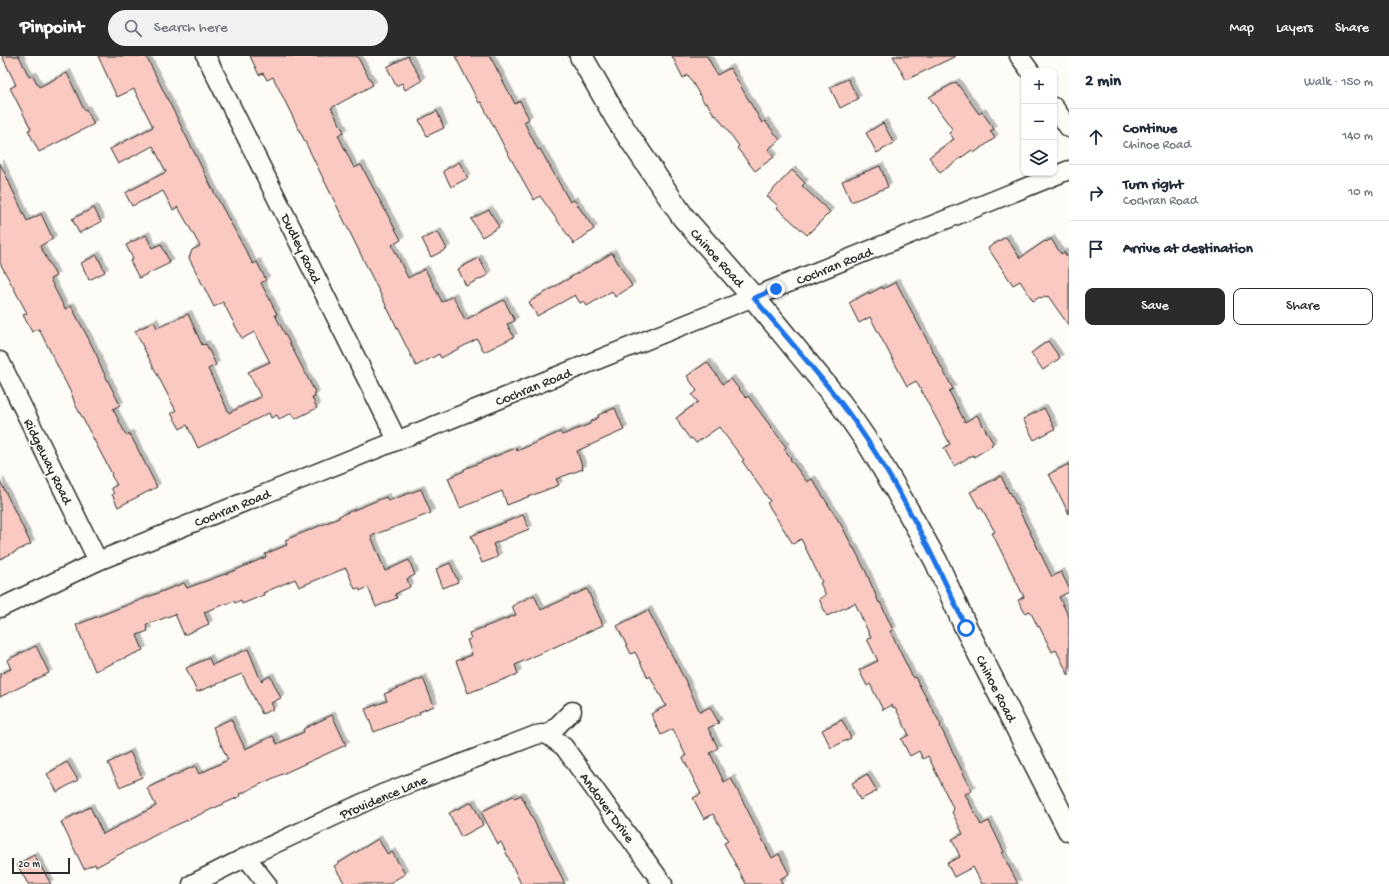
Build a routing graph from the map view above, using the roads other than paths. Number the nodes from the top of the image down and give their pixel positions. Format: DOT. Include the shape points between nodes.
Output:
graph roads {
  1 [pos="206,56"];
  2 [pos="581,56"];
  3 [pos="1019,56"];
  4 [pos="1028,68"];
  5 [pos="1057,110"];
  6 [pos="1069,128"];
  7 [pos="1069,170"];
  8 [pos="754,298"];
  9 [pos="0,361"];
  10 [pos="397,440"];
  11 [pos="98,561"];
  12 [pos="0,608"];
  13 [pos="572,711"];
  14 [pos="548,735"];
  15 [pos="1069,830"];
  16 [pos="246,857"];
  17 [pos="192,884"];
  18 [pos="267,884"];
  19 [pos="663,884"];
  1 -- 10 [label="street, Dudley Road"];
  2 -- 8 [label="street, Chinoe Road" via="620,125 683,217"];
  3 -- 4 [label="street"];
  5 -- 6 [label="street"];
  7 -- 8 [label="street, Cochran Road"];
  8 -- 10 [label="street, Cochran Road"];
  8 -- 15 [label="street, Chinoe Road" via="841,404 894,486 936,560 970,635"];
  9 -- 11 [label="street, Ridgeway Road"];
  10 -- 11 [label="street, Cochran Road"];
  11 -- 12 [label="street, Cochran Road"];
  13 -- 14 [label="street"];
  14 -- 16 [label="street, Providence Lane" via="536,735 382,794"];
  14 -- 19 [label="street, Andover Drive" via="564,747"];
  16 -- 17 [label="street, Providence Lane"];
  16 -- 18 [label="street"];
}
